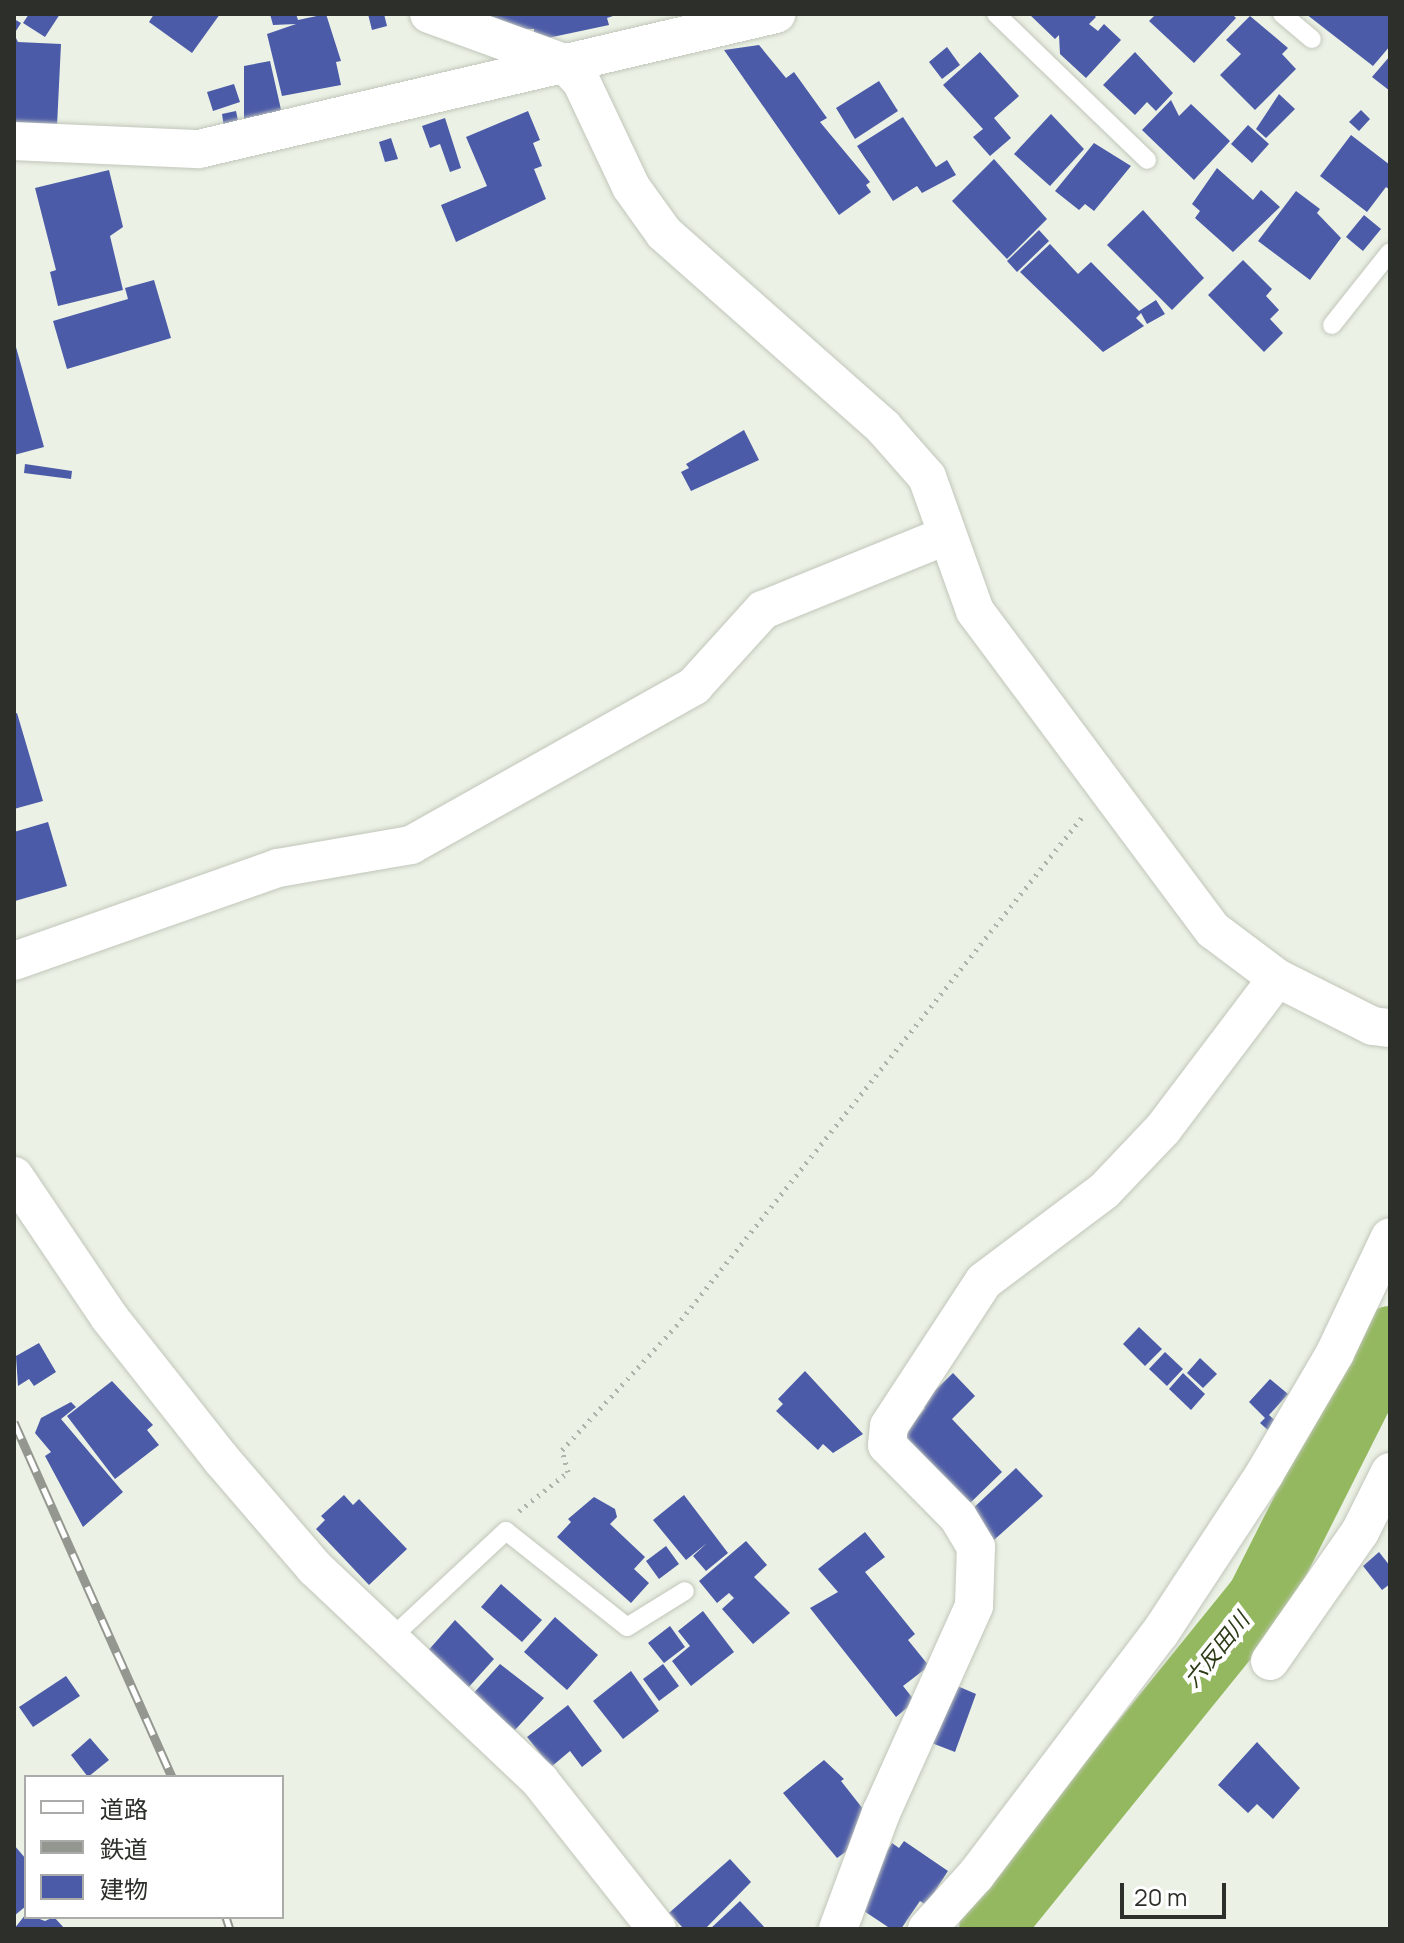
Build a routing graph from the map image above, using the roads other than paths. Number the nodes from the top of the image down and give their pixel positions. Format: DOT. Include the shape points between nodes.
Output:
graph roads {
  1 [pos="429,14"];
  2 [pos="776,14"];
  3 [pos="996,14"];
  4 [pos="1282,14"];
  5 [pos="1312,39"];
  6 [pos="564,63"];
  7 [pos="14,141"];
  8 [pos="1147,160"];
  9 [pos="1390,252"];
  10 [pos="1332,325"];
  11 [pos="945,536"];
  12 [pos="14,961"];
  13 [pos="1277,978"];
  14 [pos="1390,1028"];
  15 [pos="14,1176"];
  16 [pos="1390,1237"];
  17 [pos="1390,1472"];
  18 [pos="685,1591"];
  19 [pos="389,1640"];
  20 [pos="1270,1661"];
  21 [pos="657,1929"];
  22 [pos="838,1929"];
  23 [pos="927,1929"];
  1 -- 6 [label="street"];
  2 -- 6 [label="street"];
  3 -- 8 [label="lane"];
  4 -- 5 [label="lane"];
  6 -- 7 [label="street" via="199,149"];
  6 -- 11 [label="street" via="581,81 631,187 664,233 883,427 927,477"];
  9 -- 10 [label="lane"];
  11 -- 12 [label="street" via="763,610 694,686 411,845 278,868"];
  11 -- 13 [label="street" via="975,611 1213,930"];
  13 -- 14 [label="street" via="1373,1026"];
  13 -- 22 [label="street" via="1163,1129 1114,1181 984,1281 889,1426 887,1445 958,1517 976,1547 974,1606 881,1813"];
  15 -- 19 [label="street" via="109,1317 222,1460 315,1568"];
  16 -- 23 [label="street" via="1312,1393 1160,1633 976,1875"];
  17 -- 20 [label="street" via="1360,1532"];
  18 -- 19 [label="lane" via="627,1627 506,1531"];
  19 -- 21 [label="street" via="540,1781"];
}
